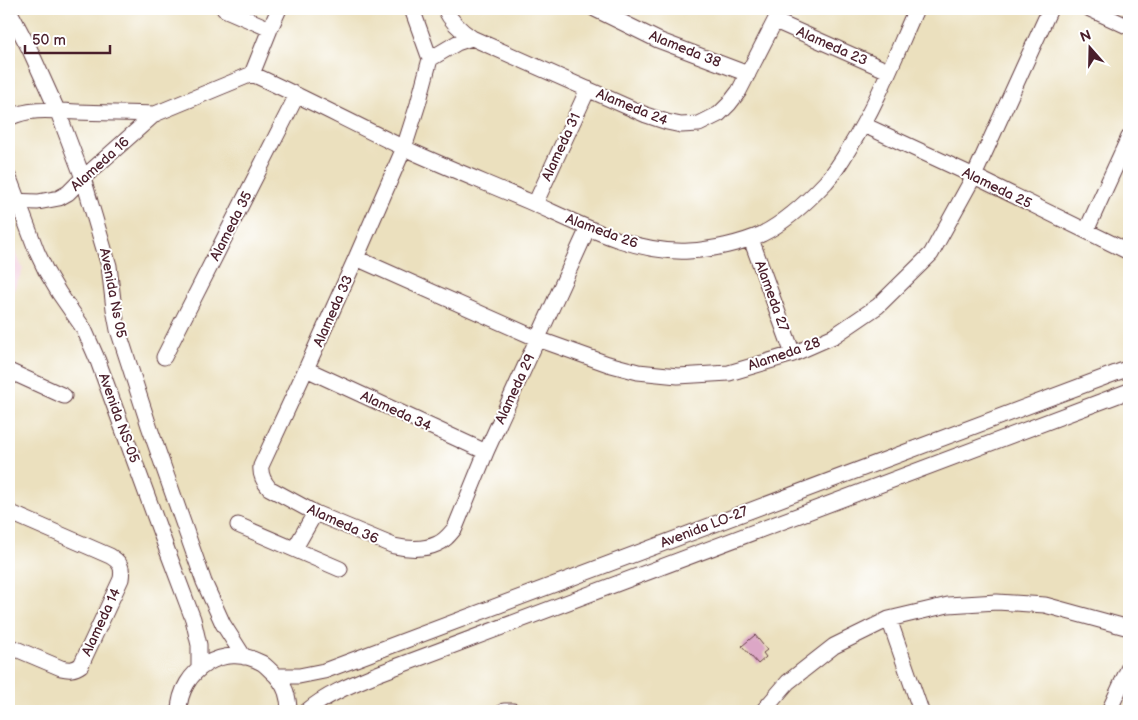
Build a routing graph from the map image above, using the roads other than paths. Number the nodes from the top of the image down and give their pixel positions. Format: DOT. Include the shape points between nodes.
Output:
graph roads {
  1 [pos="224,9"];
  2 [pos="279,9"];
  3 [pos="412,9"];
  4 [pos="445,9"];
  5 [pos="595,9"];
  6 [pos="916,9"];
  7 [pos="1050,9"];
  8 [pos="1090,9"];
  9 [pos="9,10"];
  10 [pos="778,15"];
  11 [pos="1129,27"];
  12 [pos="270,28"];
  13 [pos="472,38"];
  14 [pos="430,59"];
  15 [pos="888,71"];
  16 [pos="252,74"];
  17 [pos="748,74"];
  18 [pos="588,89"];
  19 [pos="297,95"];
  20 [pos="58,112"];
  21 [pos="155,114"];
  22 [pos="9,118"];
  23 [pos="864,125"];
  24 [pos="1129,137"];
  25 [pos="404,148"];
  26 [pos="974,176"];
  27 [pos="9,178"];
  28 [pos="83,178"];
  29 [pos="13,201"];
  30 [pos="535,204"];
  31 [pos="588,228"];
  32 [pos="1086,231"];
  33 [pos="752,238"];
  34 [pos="1129,252"];
  35 [pos="356,258"];
  36 [pos="538,339"];
  37 [pos="793,354"];
  38 [pos="164,358"];
  39 [pos="1129,368"];
  40 [pos="306,369"];
  41 [pos="9,371"];
  42 [pos="1129,391"];
  43 [pos="64,396"];
  44 [pos="486,452"];
  45 [pos="261,473"];
  46 [pos="9,512"];
  47 [pos="316,513"];
  48 [pos="238,525"];
  49 [pos="437,544"];
  50 [pos="295,548"];
  51 [pos="340,569"];
  52 [pos="889,619"];
  53 [pos="1129,628"];
  54 [pos="9,646"];
  55 [pos="244,657"];
  56 [pos="1129,667"];
  57 [pos="199,669"];
  58 [pos="277,676"];
  59 [pos="179,711"];
  60 [pos="290,711"];
  61 [pos="307,711"];
  62 [pos="504,711"];
  63 [pos="513,711"];
  64 [pos="763,711"];
  65 [pos="921,711"];
  66 [pos="1109,711"];
  1 -- 12 [label="street"];
  2 -- 12 [label="street"];
  3 -- 14 [label="street"];
  4 -- 13 [label="street, Alameda 24" via="458,29"];
  5 -- 17 [label="street, Alameda 38" via="658,40"];
  6 -- 15 [label="street, Alameda 26"];
  7 -- 26 [label="street, Alameda 28"];
  8 -- 11 [label="street"];
  9 -- 20 [label="street, Avenida Ns 05"];
  10 -- 15 [label="street, Alameda 23"];
  10 -- 17 [label="street, Alameda 24"];
  12 -- 16 [label="street"];
  13 -- 14 [label="street" via="457,42"];
  13 -- 18 [label="street, Alameda 24"];
  14 -- 25 [label="street, Alameda 33"];
  15 -- 23 [label="street, Alameda 26"];
  16 -- 19 [label="street, Alameda 26"];
  16 -- 21 [label="street, Alameda 16"];
  17 -- 18 [label="street, Alameda 24" via="719,114 699,124 681,126 646,115"];
  18 -- 30 [label="street, Alameda 31"];
  19 -- 25 [label="street, Alameda 26"];
  19 -- 38 [label="street, Alameda 35"];
  20 -- 21 [label="street, Alameda 16"];
  20 -- 22 [label="street, Alameda 16" via="28,111"];
  20 -- 28 [label="street, Avenida Ns 05"];
  21 -- 28 [label="street, Alameda 16"];
  23 -- 26 [label="street, Alameda 25"];
  23 -- 33 [label="street, Alameda 26" via="822,186 784,219"];
  24 -- 32 [label="street"];
  25 -- 30 [label="street, Alameda 26"];
  25 -- 35 [label="street, Alameda 33"];
  26 -- 32 [label="street, Alameda 25"];
  26 -- 37 [label="street, Alameda 28" via="931,254 878,306 834,336"];
  27 -- 29 [label="street, Avenida NS-05"];
  28 -- 29 [label="street, Alameda 16" via="58,198 38,202"];
  28 -- 55 [label="street, Avenida Ns 05" via="109,266 118,330 149,426 204,582 223,624"];
  29 -- 57 [label="street, Avenida NS-05" via="46,271 84,330 98,361 193,619 199,645"];
  30 -- 31 [label="street, Alameda 26"];
  31 -- 33 [label="street, Alameda 26" via="631,244 666,250 712,249"];
  31 -- 36 [label="street, Alameda 29"];
  32 -- 34 [label="street, Alameda 25"];
  33 -- 37 [label="street, Alameda 27"];
  35 -- 36 [label="street, Alameda 28"];
  35 -- 40 [label="street, Alameda 33"];
  36 -- 37 [label="street, Alameda 28" via="638,372 678,376 728,373"];
  36 -- 44 [label="street, Alameda 29"];
  39 -- 58 [label="street, Avenida LO-27" via="324,671"];
  40 -- 44 [label="street, Alameda 34"];
  40 -- 45 [label="street, Alameda 33" via="261,466"];
  41 -- 43 [label="street"];
  42 -- 61 [label="street, Avenida LO-27" via="377,674 341,690"];
  44 -- 49 [label="street, Alameda 29" via="455,528"];
  45 -- 47 [label="street, Alameda 36" via="269,488"];
  46 -- 54 [label="street, Alameda 14" via="110,556 122,565 121,579 82,666 69,670 61,668"];
  47 -- 49 [label="street, Alameda 36" via="394,546 408,549"];
  47 -- 50 [label="street"];
  48 -- 50 [label="street"];
  50 -- 51 [label="street"];
  52 -- 53 [label="street" via="948,605 997,602 1045,605"];
  52 -- 64 [label="street" via="834,646 788,682"];
  52 -- 65 [label="street"];
  55 -- 57 [label="street" via="228,656"];
  55 -- 58 [label="street" via="262,664"];
  56 -- 66 [label="street"];
  57 -- 59 [label="street" via="186,683"];
  58 -- 60 [label="street" via="286,692"];
  62 -- 63 [label="street"];
}
